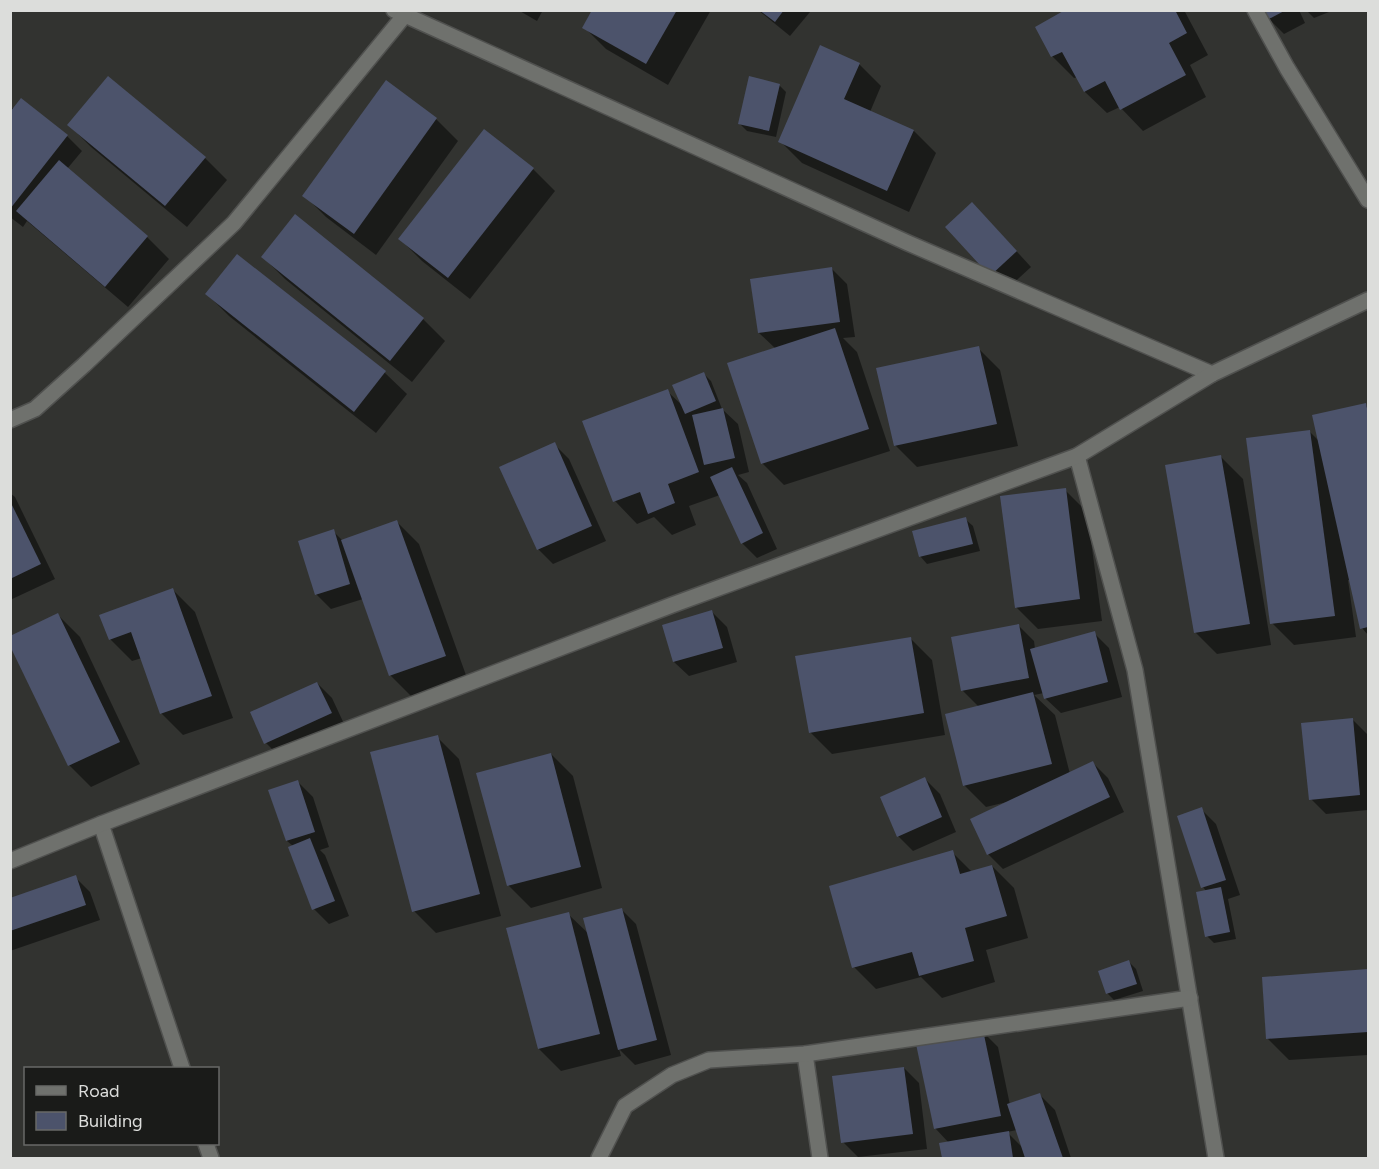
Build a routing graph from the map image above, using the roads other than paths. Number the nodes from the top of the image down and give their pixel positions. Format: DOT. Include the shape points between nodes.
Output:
graph roads {
  1 [pos="1256,10"];
  2 [pos="399,13"];
  3 [pos="1368,200"];
  4 [pos="1368,300"];
  5 [pos="1212,374"];
  6 [pos="10,420"];
  7 [pos="1077,456"];
  8 [pos="101,824"];
  9 [pos="10,861"];
  10 [pos="1190,998"];
  11 [pos="806,1054"];
  12 [pos="182,1067"];
  13 [pos="600,1158"];
  14 [pos="820,1158"];
  15 [pos="1216,1158"];
  1 -- 3 [label="street"];
  2 -- 5 [label="street" via="908,243"];
  2 -- 6 [label="street" via="234,223 43,402"];
  4 -- 5 [label="street"];
  5 -- 7 [label="street"];
  7 -- 8 [label="street" via="672,605"];
  7 -- 10 [label="street" via="1135,670"];
  8 -- 9 [label="street"];
  8 -- 12 [label="street"];
  10 -- 11 [label="street"];
  10 -- 15 [label="street"];
  11 -- 13 [label="street" via="709,1060 672,1075 626,1106"];
  11 -- 14 [label="street"];
}
